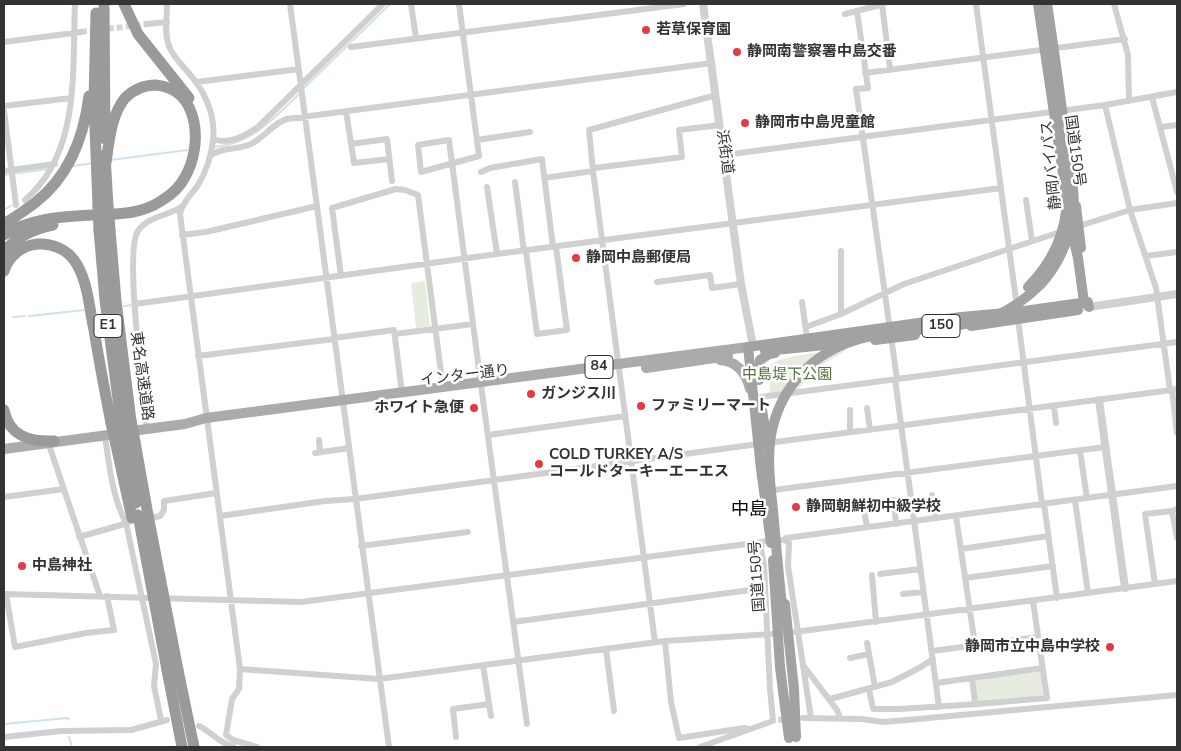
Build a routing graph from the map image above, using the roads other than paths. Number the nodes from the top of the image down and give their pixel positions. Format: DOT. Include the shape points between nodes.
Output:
graph roads {
  1 [pos="75,4"];
  2 [pos="96,4"];
  3 [pos="104,4"];
  4 [pos="124,4"];
  5 [pos="167,4"];
  6 [pos="290,4"];
  7 [pos="383,4"];
  8 [pos="412,4"];
  9 [pos="460,4"];
  10 [pos="684,4"];
  11 [pos="703,4"];
  12 [pos="883,4"];
  13 [pos="976,4"];
  14 [pos="1038,4"];
  15 [pos="1047,4"];
  16 [pos="1114,4"];
  17 [pos="857,11"];
  18 [pos="845,14"];
  19 [pos="167,22"];
  20 [pos="147,24"];
  21 [pos="77,32"];
  22 [pos="464,32"];
  23 [pos="416,38"];
  24 [pos="1125,39"];
  25 [pos="4,42"];
  26 [pos="351,47"];
  27 [pos="1056,47"];
  28 [pos="1044,49"];
  29 [pos="983,57"];
  30 [pos="94,62"];
  31 [pos="712,63"];
  32 [pos="299,68"];
  33 [pos="890,69"];
  34 [pos="865,73"];
  35 [pos="196,82"];
  36 [pos="302,85"];
  37 [pos="1177,92"];
  38 [pos="471,95"];
  39 [pos="716,95"];
  40 [pos="1152,97"];
  41 [pos="72,98"];
  42 [pos="1129,100"];
  43 [pos="1105,105"];
  44 [pos="4,106"];
  45 [pos="1064,110"];
  46 [pos="4,111"];
  47 [pos="346,112"];
  48 [pos="1053,112"];
  49 [pos="306,117"];
  50 [pos="992,120"];
  51 [pos="720,125"];
  52 [pos="1177,125"];
  53 [pos="1161,126"];
  54 [pos="530,132"];
  55 [pos="245,135"];
  56 [pos="6,136"];
  57 [pos="863,137"];
  58 [pos="236,139"];
  59 [pos="213,140"];
  60 [pos="477,140"];
  61 [pos="352,144"];
  62 [pos="249,145"];
  63 [pos="238,148"];
  64 [pos="210,154"];
  65 [pos="724,155"];
  66 [pos="389,159"];
  67 [pos="103,161"];
  68 [pos="452,163"];
  69 [pos="60,166"];
  70 [pos="594,170"];
  71 [pos="4,171"];
  72 [pos="481,172"];
  73 [pos="12,173"];
  74 [pos="544,178"];
  75 [pos="392,181"];
  76 [pos="515,182"];
  77 [pos="487,187"];
  78 [pos="1001,188"];
  79 [pos="1177,192"];
  80 [pos="25,200"];
  81 [pos="1026,200"];
  82 [pos="1177,203"];
  83 [pos="16,204"];
  84 [pos="182,206"];
  85 [pos="317,206"];
  86 [pos="872,206"];
  87 [pos="1130,210"];
  88 [pos="733,223"];
  89 [pos="4,224"];
  90 [pos="1075,227"];
  91 [pos="182,234"];
  92 [pos="4,235"];
  93 [pos="603,240"];
  94 [pos="1032,241"];
  95 [pos="555,247"];
  96 [pos="1008,249"];
  97 [pos="525,251"];
  98 [pos="841,251"];
  99 [pos="4,252"];
  100 [pos="1177,252"];
  101 [pos="496,254"];
  102 [pos="1146,256"];
  103 [pos="465,258"];
  104 [pos="427,264"];
  105 [pos="4,271"];
  106 [pos="341,276"];
  107 [pos="326,278"];
  108 [pos="657,282"];
  109 [pos="741,284"];
  110 [pos="884,293"];
  111 [pos="1177,294"];
  112 [pos="190,295"];
  113 [pos="1158,296"];
  114 [pos="802,302"];
  115 [pos="135,304"];
  116 [pos="1087,304"];
  117 [pos="842,314"];
  118 [pos="1017,316"];
  119 [pos="473,324"];
  120 [pos="806,327"];
  121 [pos="435,329"];
  122 [pos="889,333"];
  123 [pos="395,334"];
  124 [pos="808,338"];
  125 [pos="334,339"];
  126 [pos="1177,342"];
  127 [pos="1164,344"];
  128 [pos="800,347"];
  129 [pos="751,350"];
  130 [pos="198,356"];
  131 [pos="710,360"];
  132 [pos="1023,362"];
  133 [pos="619,368"];
  134 [pos="896,379"];
  135 [pos="759,380"];
  136 [pos="482,386"];
  137 [pos="443,388"];
  138 [pos="1173,390"];
  139 [pos="402,393"];
  140 [pos="761,397"];
  141 [pos="1099,400"];
  142 [pos="342,404"];
  143 [pos="1054,406"];
  144 [pos="867,408"];
  145 [pos="1029,409"];
  146 [pos="4,410"];
  147 [pos="850,410"];
  148 [pos="625,416"];
  149 [pos="207,422"];
  150 [pos="1056,424"];
  151 [pos="902,426"];
  152 [pos="123,428"];
  153 [pos="870,430"];
  154 [pos="850,432"];
  155 [pos="1177,433"];
  156 [pos="488,435"];
  157 [pos="319,440"];
  158 [pos="761,441"];
  159 [pos="51,442"];
  160 [pos="1105,447"];
  161 [pos="348,448"];
  162 [pos="4,449"];
  163 [pos="1080,451"];
  164 [pos="1036,457"];
  165 [pos="631,462"];
  166 [pos="908,474"];
  167 [pos="494,480"];
  168 [pos="1177,486"];
  169 [pos="64,489"];
  170 [pos="774,490"];
  171 [pos="216,493"];
  172 [pos="1112,494"];
  173 [pos="932,495"];
  174 [pos="4,497"];
  175 [pos="1088,498"];
  176 [pos="355,499"];
  177 [pos="894,500"];
  178 [pos="1075,500"];
  179 [pos="863,504"];
  180 [pos="1043,504"];
  181 [pos="1175,510"];
  182 [pos="220,516"];
  183 [pos="956,516"];
  184 [pos="136,518"];
  185 [pos="935,518"];
  186 [pos="914,521"];
  187 [pos="896,524"];
  188 [pos="867,527"];
  189 [pos="468,532"];
  190 [pos="1048,536"];
  191 [pos="79,537"];
  192 [pos="1177,538"];
  193 [pos="774,541"];
  194 [pos="361,546"];
  195 [pos="961,549"];
  196 [pos="644,558"];
  197 [pos="1053,566"];
  198 [pos="920,569"];
  199 [pos="880,574"];
  200 [pos="506,575"];
  201 [pos="872,575"];
  202 [pos="965,578"];
  203 [pos="1177,581"];
  204 [pos="1155,584"];
  205 [pos="765,588"];
  206 [pos="1125,588"];
  207 [pos="923,592"];
  208 [pos="1088,593"];
  209 [pos="5,594"];
  210 [pos="367,594"];
  211 [pos="903,594"];
  212 [pos="103,596"];
  213 [pos="143,598"];
  214 [pos="1057,598"];
  215 [pos="230,600"];
  216 [pos="1033,601"];
  217 [pos="650,604"];
  218 [pos="970,609"];
  219 [pos="781,614"];
  220 [pos="927,615"];
  221 [pos="513,622"];
  222 [pos="876,622"];
  223 [pos="797,632"];
  224 [pos="769,635"];
  225 [pos="1038,637"];
  226 [pos="665,641"];
  227 [pos="655,642"];
  228 [pos="867,643"];
  229 [pos="975,645"];
  230 [pos="606,649"];
  231 [pos="932,651"];
  232 [pos="869,654"];
  233 [pos="850,658"];
  234 [pos="932,659"];
  235 [pos="518,660"];
  236 [pos="483,665"];
  237 [pos="803,665"];
  238 [pos="1043,668"];
  239 [pos="240,669"];
  240 [pos="172,670"];
  241 [pos="972,678"];
  242 [pos="379,679"];
  243 [pos="936,683"];
  244 [pos="872,688"];
  245 [pos="1177,695"];
  246 [pos="830,699"];
  247 [pos="974,703"];
  248 [pos="489,704"];
  249 [pos="938,707"];
  250 [pos="614,711"];
  251 [pos="491,716"];
  252 [pos="840,718"];
  253 [pos="527,724"];
  254 [pos="200,726"];
  255 [pos="751,730"];
  256 [pos="4,737"];
  257 [pos="456,737"];
  258 [pos="793,742"];
  259 [pos="187,745"];
  260 [pos="234,747"];
  261 [pos="257,747"];
  262 [pos="389,747"];
  263 [pos="700,747"];
  1 -- 21 [label="street"];
  2 -- 30 [label="highway, 東名高速道路 / E1"];
  3 -- 67 [label="highway, 東名高速道路 / E1"];
  4 -- 99 [label="highway" via="138,34 182,87 196,112 200,130 199,154 190,178 169,202 152,212 128,218 43,227 17,239"];
  5 -- 19 [label="street"];
  6 -- 32 [label="street"];
  7 -- 36 [label="street"];
  8 -- 23 [label="street"];
  9 -- 22 [label="street"];
  10 -- 22 [label="street"];
  11 -- 31 [label="street, 浜街道"];
  12 -- 17 [label="street"];
  12 -- 33 [label="street"];
  13 -- 29 [label="street"];
  14 -- 28 [label="highway, 国道150号 / 150"];
  15 -- 27 [label="highway, 国道150号 / 150"];
  15 -- 219 [label="highway, 静岡バイパス / 150, bridge" via="1072,184 1073,214 1067,240 1044,280 1009,309 979,321 853,340 820,357 797,379 775,418 769,448"];
  16 -- 24 [label="street"];
  17 -- 18 [label="street"];
  17 -- 34 [label="street"];
  19 -- 20 [label="street"];
  19 -- 35 [label="street" via="169,46"];
  21 -- 25 [label="street"];
  21 -- 41 [label="street"];
  22 -- 23 [label="street"];
  22 -- 38 [label="street"];
  23 -- 26 [label="street"];
  24 -- 27 [label="street"];
  24 -- 42 [label="street"];
  27 -- 28 [label="street"];
  27 -- 45 [label="highway, 国道150号 / 150"];
  28 -- 29 [label="street"];
  28 -- 48 [label="highway, 国道150号 / 150"];
  29 -- 33 [label="street"];
  29 -- 50 [label="street"];
  30 -- 67 [label="highway, 東名高速道路 / E1"];
  30 -- 69 [label="highway" via="83,127"];
  31 -- 38 [label="street"];
  31 -- 39 [label="street, 浜街道"];
  32 -- 35 [label="street"];
  32 -- 36 [label="street"];
  33 -- 34 [label="street"];
  34 -- 57 [label="street" via="868,88 856,89"];
  35 -- 59 [label="street" via="209,106"];
  36 -- 49 [label="street"];
  36 -- 55 [label="street" via="258,127"];
  37 -- 40 [label="street"];
  38 -- 47 [label="street"];
  38 -- 60 [label="street"];
  39 -- 51 [label="street, 浜街道"];
  39 -- 70 [label="street" via="590,130"];
  40 -- 42 [label="street"];
  40 -- 53 [label="street"];
  41 -- 44 [label="street"];
  41 -- 69 [label="street"];
  42 -- 43 [label="street"];
  43 -- 45 [label="street"];
  43 -- 87 [label="street"];
  45 -- 48 [label="street"];
  45 -- 90 [label="highway, 国道150号 / 150"];
  46 -- 56 [label="street"];
  47 -- 49 [label="street"];
  47 -- 61 [label="street"];
  48 -- 50 [label="street"];
  48 -- 90 [label="highway, 国道150号 / 150"];
  49 -- 62 [label="street" via="280,121"];
  49 -- 85 [label="street"];
  50 -- 57 [label="street"];
  50 -- 78 [label="street"];
  51 -- 65 [label="street, 浜街道"];
  51 -- 70 [label="street" via="679,130 682,157"];
  52 -- 53 [label="street"];
  53 -- 79 [label="street"];
  54 -- 60 [label="street"];
  55 -- 58 [label="street"];
  55 -- 62 [label="street"];
  56 -- 73 [label="street"];
  57 -- 65 [label="street"];
  57 -- 86 [label="street"];
  58 -- 59 [label="street"];
  58 -- 63 [label="street"];
  59 -- 64 [label="street"];
  60 -- 68 [label="street" via="479,156"];
  61 -- 66 [label="street" via="354,163"];
  61 -- 66 [label="street" via="387,139"];
  62 -- 63 [label="street"];
  63 -- 64 [label="street"];
  64 -- 84 [label="street" via="200,180"];
  65 -- 88 [label="street, 浜街道"];
  66 -- 75 [label="street"];
  67 -- 92 [label="highway" via="115,119 132,92 150,85 161,86 176,92 184,100 194,121 195,148 185,178 170,195 154,205 130,213 41,220"];
  67 -- 152 [label="highway, 東名高速道路 / E1, bridge" via="103,206 116,301"];
  68 -- 68 [label="street" via="422,172 418,145 450,140"];
  68 -- 103 [label="street"];
  69 -- 73 [label="street"];
  69 -- 80 [label="street" via="50,172"];
  69 -- 89 [label="highway" via="51,188 37,202"];
  70 -- 74 [label="street"];
  70 -- 93 [label="street"];
  71 -- 73 [label="street"];
  72 -- 74 [label="street" via="542,159"];
  73 -- 83 [label="street"];
  74 -- 95 [label="street"];
  76 -- 97 [label="street"];
  77 -- 101 [label="street"];
  78 -- 86 [label="street"];
  78 -- 96 [label="street"];
  81 -- 94 [label="street"];
  82 -- 87 [label="street"];
  84 -- 91 [label="street"];
  84 -- 115 [label="street" via="146,223 137,232 133,249"];
  85 -- 91 [label="street" via="206,232"];
  85 -- 107 [label="street"];
  86 -- 88 [label="street"];
  86 -- 110 [label="street"];
  87 -- 90 [label="street"];
  87 -- 102 [label="street"];
  88 -- 93 [label="street"];
  88 -- 109 [label="street, 浜街道"];
  90 -- 94 [label="street"];
  90 -- 116 [label="highway, 国道150号 / 150"];
  91 -- 112 [label="street"];
  93 -- 95 [label="street"];
  93 -- 133 [label="street"];
  94 -- 96 [label="street"];
  95 -- 97 [label="street"];
  95 -- 97 [label="street" via="567,330 537,334"];
  96 -- 110 [label="street"];
  96 -- 118 [label="street"];
  97 -- 101 [label="street"];
  98 -- 117 [label="street"];
  100 -- 102 [label="street"];
  101 -- 103 [label="street"];
  102 -- 113 [label="street"];
  103 -- 104 [label="street"];
  103 -- 119 [label="street"];
  104 -- 106 [label="street"];
  104 -- 106 [label="street" via="418,195 396,189 332,208"];
  104 -- 121 [label="street"];
  105 -- 152 [label="highway" via="16,252 34,244 56,247 74,260 80,270"];
  106 -- 107 [label="street"];
  107 -- 112 [label="street"];
  107 -- 125 [label="street"];
  108 -- 109 [label="street" via="710,275 712,288"];
  109 -- 129 [label="street, 浜街道" via="746,335"];
  110 -- 117 [label="street"];
  110 -- 122 [label="street"];
  111 -- 113 [label="street"];
  112 -- 115 [label="street"];
  112 -- 130 [label="street"];
  113 -- 116 [label="street"];
  113 -- 127 [label="street"];
  114 -- 120 [label="street"];
  115 -- 152 [label="street"];
  116 -- 118 [label="highway, 国道150号 / 150"];
  117 -- 120 [label="street"];
  118 -- 122 [label="highway, 国道150号 / 150"];
  118 -- 132 [label="street"];
  119 -- 121 [label="street"];
  119 -- 136 [label="street"];
  120 -- 124 [label="street"];
  121 -- 123 [label="street"];
  121 -- 137 [label="street"];
  122 -- 124 [label="highway, 国道150号 / 150"];
  122 -- 128 [label="highway, 国道150号 / 150"];
  122 -- 134 [label="street"];
  123 -- 125 [label="street" via="394,330"];
  123 -- 139 [label="street"];
  124 -- 129 [label="highway, 国道150号 / 150"];
  125 -- 130 [label="street"];
  125 -- 142 [label="street"];
  126 -- 127 [label="street"];
  127 -- 132 [label="street"];
  127 -- 138 [label="street"];
  128 -- 129 [label="highway, 国道150号 / 150"];
  128 -- 135 [label="highway, 国道150号 / 150" via="763,357 759,363"];
  129 -- 131 [label="main road, インター通り / 84"];
  129 -- 133 [label="main road, インター通り / 84"];
  129 -- 135 [label="highway, 国道150号 / 150"];
  129 -- 158 [label="highway, 国道150号 / 150"];
  130 -- 149 [label="street"];
  131 -- 133 [label="main road, インター通り / 84"];
  131 -- 158 [label="main road" via="733,363 744,374 750,387"];
  132 -- 134 [label="street"];
  132 -- 145 [label="street"];
  133 -- 136 [label="main road, インター通り / 84"];
  133 -- 148 [label="street"];
  134 -- 140 [label="street"];
  134 -- 151 [label="street"];
  135 -- 140 [label="highway, 国道150号 / 150"];
  136 -- 137 [label="main road, インター通り / 84"];
  136 -- 142 [label="main road, インター通り / 84"];
  136 -- 156 [label="street"];
  137 -- 139 [label="main road, インター通り / 84"];
  138 -- 141 [label="street"];
  138 -- 155 [label="street"];
  139 -- 142 [label="main road, インター通り / 84"];
  140 -- 158 [label="highway, 国道150号 / 150"];
  141 -- 143 [label="street"];
  141 -- 160 [label="street"];
  142 -- 149 [label="main road, インター通り / 84"];
  142 -- 161 [label="street"];
  143 -- 145 [label="street"];
  143 -- 150 [label="street"];
  144 -- 153 [label="street"];
  145 -- 151 [label="street"];
  145 -- 164 [label="street"];
  146 -- 159 [label="highway" via="16,432"];
  147 -- 154 [label="street"];
  148 -- 156 [label="street"];
  148 -- 165 [label="street"];
  149 -- 152 [label="main road, インター通り / 84"];
  149 -- 171 [label="street"];
  151 -- 153 [label="street"];
  151 -- 166 [label="street"];
  152 -- 159 [label="main road, インター通り / 84"];
  152 -- 184 [label="highway, 東名高速道路 / E1, bridge"];
  152 -- 184 [label="street" via="112,481 119,508"];
  153 -- 154 [label="street"];
  154 -- 158 [label="street"];
  156 -- 167 [label="street"];
  157 -- 161 [label="street" via="318,452"];
  158 -- 165 [label="street"];
  158 -- 170 [label="highway, 国道150号 / 150"];
  158 -- 193 [label="highway, 国道150号 / 150"];
  159 -- 162 [label="main road, インター通り / 84"];
  159 -- 169 [label="street"];
  160 -- 163 [label="street"];
  160 -- 172 [label="street"];
  161 -- 176 [label="street"];
  163 -- 164 [label="street"];
  163 -- 175 [label="street"];
  164 -- 166 [label="street"];
  164 -- 180 [label="street"];
  165 -- 167 [label="street"];
  165 -- 196 [label="street"];
  166 -- 170 [label="street"];
  166 -- 186 [label="street"];
  167 -- 176 [label="street"];
  167 -- 200 [label="street"];
  168 -- 172 [label="street"];
  169 -- 174 [label="street"];
  169 -- 191 [label="street"];
  170 -- 193 [label="highway, 国道150号 / 150"];
  171 -- 182 [label="street"];
  171 -- 184 [label="street" via="164,501 160,516"];
  172 -- 175 [label="street"];
  172 -- 206 [label="street"];
  173 -- 185 [label="street"];
  175 -- 178 [label="street"];
  176 -- 182 [label="street" via="325,500"];
  176 -- 194 [label="street"];
  177 -- 187 [label="street"];
  178 -- 180 [label="street"];
  178 -- 208 [label="street"];
  179 -- 188 [label="street"];
  180 -- 183 [label="street"];
  180 -- 190 [label="street"];
  181 -- 192 [label="street"];
  181 -- 204 [label="street" via="1145,514"];
  182 -- 215 [label="street"];
  183 -- 185 [label="street"];
  183 -- 195 [label="street"];
  184 -- 191 [label="street"];
  184 -- 213 [label="street"];
  184 -- 240 [label="highway, 東名高速道路 / E1, bridge"];
  184 -- 240 [label="highway, 東名高速道路 / E1, bridge"];
  185 -- 186 [label="street"];
  186 -- 187 [label="street"];
  186 -- 198 [label="street"];
  187 -- 188 [label="street"];
  188 -- 193 [label="street"];
  189 -- 194 [label="street"];
  190 -- 195 [label="street"];
  190 -- 197 [label="street"];
  191 -- 212 [label="street"];
  193 -- 196 [label="street"];
  193 -- 205 [label="street" via="761,549"];
  193 -- 223 [label="street" via="789,543 788,566"];
  193 -- 258 [label="highway, 国道150号 / 150" via="790,649"];
  194 -- 210 [label="street"];
  195 -- 202 [label="street"];
  196 -- 200 [label="street"];
  196 -- 217 [label="street"];
  197 -- 202 [label="street"];
  197 -- 214 [label="street"];
  198 -- 199 [label="street"];
  198 -- 207 [label="street"];
  200 -- 210 [label="street"];
  200 -- 221 [label="street"];
  201 -- 222 [label="street"];
  202 -- 218 [label="street"];
  203 -- 204 [label="street"];
  204 -- 206 [label="street"];
  205 -- 217 [label="street"];
  205 -- 224 [label="street"];
  206 -- 208 [label="street"];
  207 -- 211 [label="street"];
  207 -- 220 [label="street"];
  208 -- 214 [label="street"];
  209 -- 212 [label="street"];
  209 -- 212 [label="street" via="15,647 114,630"];
  210 -- 215 [label="street" via="301,602"];
  210 -- 242 [label="street"];
  212 -- 213 [label="street"];
  213 -- 215 [label="street"];
  213 -- 256 [label="street" via="156,664 154,686 164,720 131,730 61,730"];
  214 -- 216 [label="street"];
  215 -- 239 [label="street"];
  216 -- 218 [label="street"];
  216 -- 225 [label="street"];
  217 -- 221 [label="street"];
  217 -- 227 [label="street"];
  218 -- 220 [label="street"];
  218 -- 229 [label="street"];
  219 -- 258 [label="highway, 国道150号 / 150"];
  220 -- 222 [label="street"];
  220 -- 231 [label="street"];
  221 -- 235 [label="street"];
  222 -- 223 [label="street"];
  223 -- 237 [label="street"];
  224 -- 226 [label="street"];
  224 -- 255 [label="street" via="771,710 776,720"];
  225 -- 229 [label="street"];
  225 -- 238 [label="street"];
  226 -- 227 [label="street"];
  226 -- 255 [label="street" via="671,702 680,738 744,728"];
  227 -- 230 [label="street"];
  228 -- 232 [label="street"];
  229 -- 231 [label="street"];
  230 -- 235 [label="street"];
  230 -- 250 [label="street"];
  231 -- 234 [label="street"];
  232 -- 233 [label="street"];
  232 -- 244 [label="street"];
  234 -- 243 [label="street"];
  234 -- 244 [label="street" via="892,682"];
  235 -- 236 [label="street"];
  235 -- 253 [label="street"];
  236 -- 242 [label="street"];
  236 -- 248 [label="street"];
  237 -- 246 [label="street"];
  237 -- 252 [label="street" via="807,718"];
  238 -- 241 [label="street"];
  238 -- 247 [label="street" via="1047,698"];
  239 -- 242 [label="street"];
  239 -- 261 [label="street" via="239,689 232,699 226,735"];
  240 -- 259 [label="highway, 東名高速道路 / E1"];
  241 -- 243 [label="street"];
  241 -- 247 [label="street"];
  242 -- 262 [label="street"];
  243 -- 249 [label="street"];
  244 -- 246 [label="street"];
  244 -- 249 [label="street" via="873,709"];
  245 -- 252 [label="street" via="883,722"];
  246 -- 252 [label="street"];
  247 -- 249 [label="street"];
  248 -- 251 [label="street"];
  248 -- 257 [label="street" via="453,709"];
  254 -- 260 [label="street" via="219,741"];
  255 -- 263 [label="street"];
}
